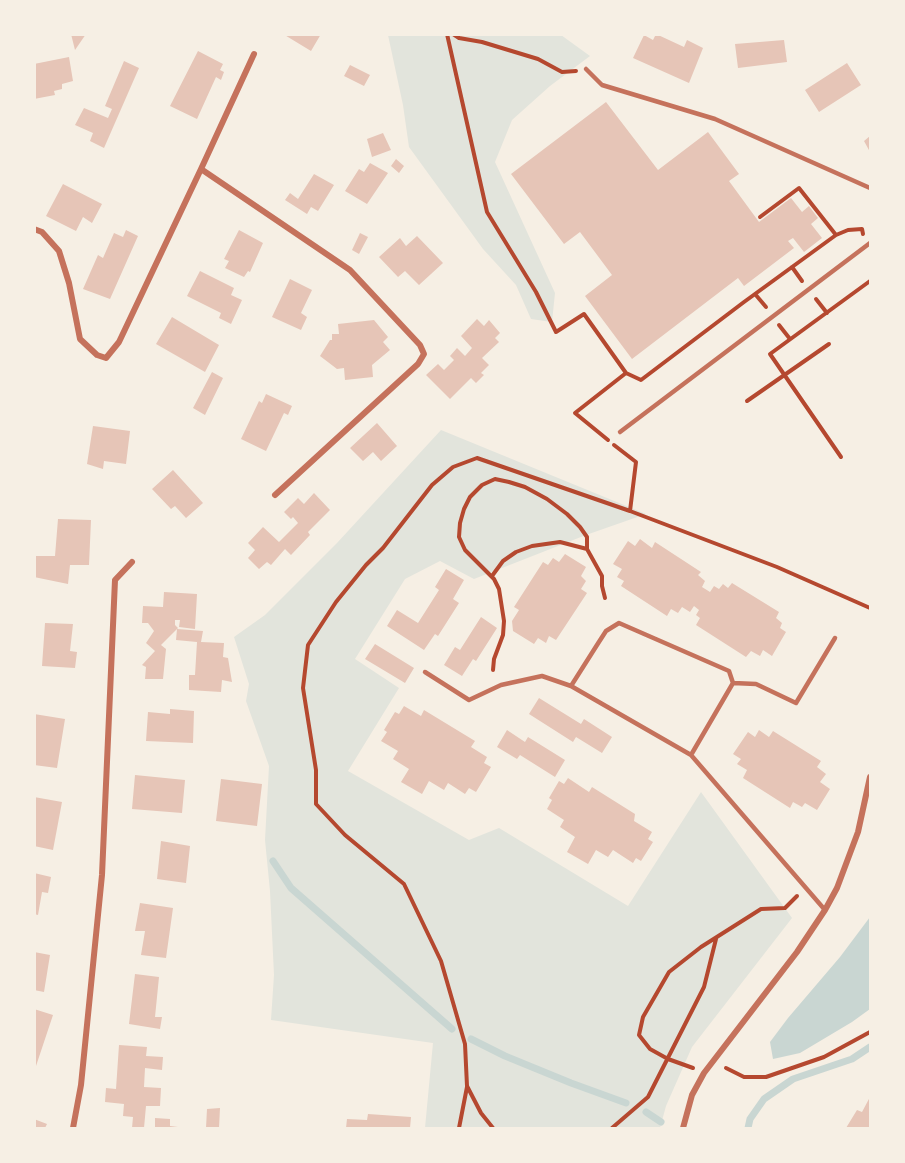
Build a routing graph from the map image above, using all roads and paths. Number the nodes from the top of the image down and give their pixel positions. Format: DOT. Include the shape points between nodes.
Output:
graph roads {
  1 [pos="447,34"];
  2 [pos="453,34"];
  3 [pos="254,54"];
  4 [pos="586,69"];
  5 [pos="201,169"];
  6 [pos="870,188"];
  7 [pos="760,217"];
  8 [pos="34,229"];
  9 [pos="836,235"];
  10 [pos="869,245"];
  11 [pos="792,267"];
  12 [pos="796,273"];
  13 [pos="870,281"];
  14 [pos="755,294"];
  15 [pos="759,299"];
  16 [pos="829,344"];
  17 [pos="626,373"];
  18 [pos="784,375"];
  19 [pos="747,401"];
  20 [pos="620,432"];
  21 [pos="841,457"];
  22 [pos="275,495"];
  23 [pos="630,511"];
  24 [pos="587,549"];
  25 [pos="132,562"];
  26 [pos="492,576"];
  27 [pos="605,598"];
  28 [pos="836,638"];
  29 [pos="494,670"];
  30 [pos="425,672"];
  31 [pos="734,683"];
  32 [pos="571,686"];
  33 [pos="691,754"];
  34 [pos="870,777"];
  35 [pos="785,908"];
  36 [pos="825,910"];
  37 [pos="717,939"];
  38 [pos="870,1032"];
  39 [pos="668,1059"];
  40 [pos="726,1068"];
  41 [pos="704,1073"];
  42 [pos="467,1086"];
  43 [pos="73,1128"];
  44 [pos="459,1128"];
  45 [pos="612,1128"];
  46 [pos="683,1128"];
  1 -- 17 [label="path" via="487,213 556,332 584,314"];
  2 -- 4 [label="path" via="538,59 562,72"];
  3 -- 5 [label="street"];
  4 -- 6 [label="lane" via="602,85 715,119"];
  5 -- 8 [label="street" via="119,342 106,358 80,339 59,251 42,232"];
  5 -- 22 [label="street" via="350,270 424,354 418,364"];
  7 -- 9 [label="path" via="799,188"];
  9 -- 10 [label="path" via="862,229"];
  9 -- 11 [label="path"];
  10 -- 20 [label="lane"];
  11 -- 12 [label="path"];
  11 -- 14 [label="path"];
  13 -- 18 [label="path" via="770,354"];
  14 -- 15 [label="path"];
  14 -- 17 [label="path" via="641,380"];
  16 -- 18 [label="path"];
  17 -- 23 [label="path" via="575,413 636,462"];
  18 -- 19 [label="path"];
  18 -- 21 [label="path"];
  24 -- 26 [label="path" via="560,542 532,546 503,561"];
  24 -- 26 [label="path" via="587,537 567,514 525,487 495,480 482,485 470,497 459,537 465,550"];
  24 -- 27 [label="path" via="602,576"];
  25 -- 43 [label="street" via="115,580 102,875 81,1085"];
  26 -- 29 [label="path" via="499,589 504,621"];
  28 -- 31 [label="lane" via="796,703 756,684"];
  30 -- 32 [label="lane" via="469,700 501,685 542,676"];
  31 -- 32 [label="lane" via="729,671 619,623 606,631"];
  31 -- 33 [label="lane"];
  32 -- 33 [label="lane"];
  33 -- 36 [label="lane"];
  34 -- 36 [label="street" via="858,832"];
  35 -- 37 [label="path" via="761,909"];
  36 -- 41 [label="street"];
  37 -- 39 [label="path" via="704,987"];
  37 -- 39 [label="path" via="669,972 643,1017 639,1035 650,1049"];
  38 -- 40 [label="path" via="824,1057 766,1077 744,1077"];
  39 -- 41 [label="path"];
  39 -- 45 [label="path" via="648,1097"];
  41 -- 46 [label="street"];
  42 -- 44 [label="path"];
}
